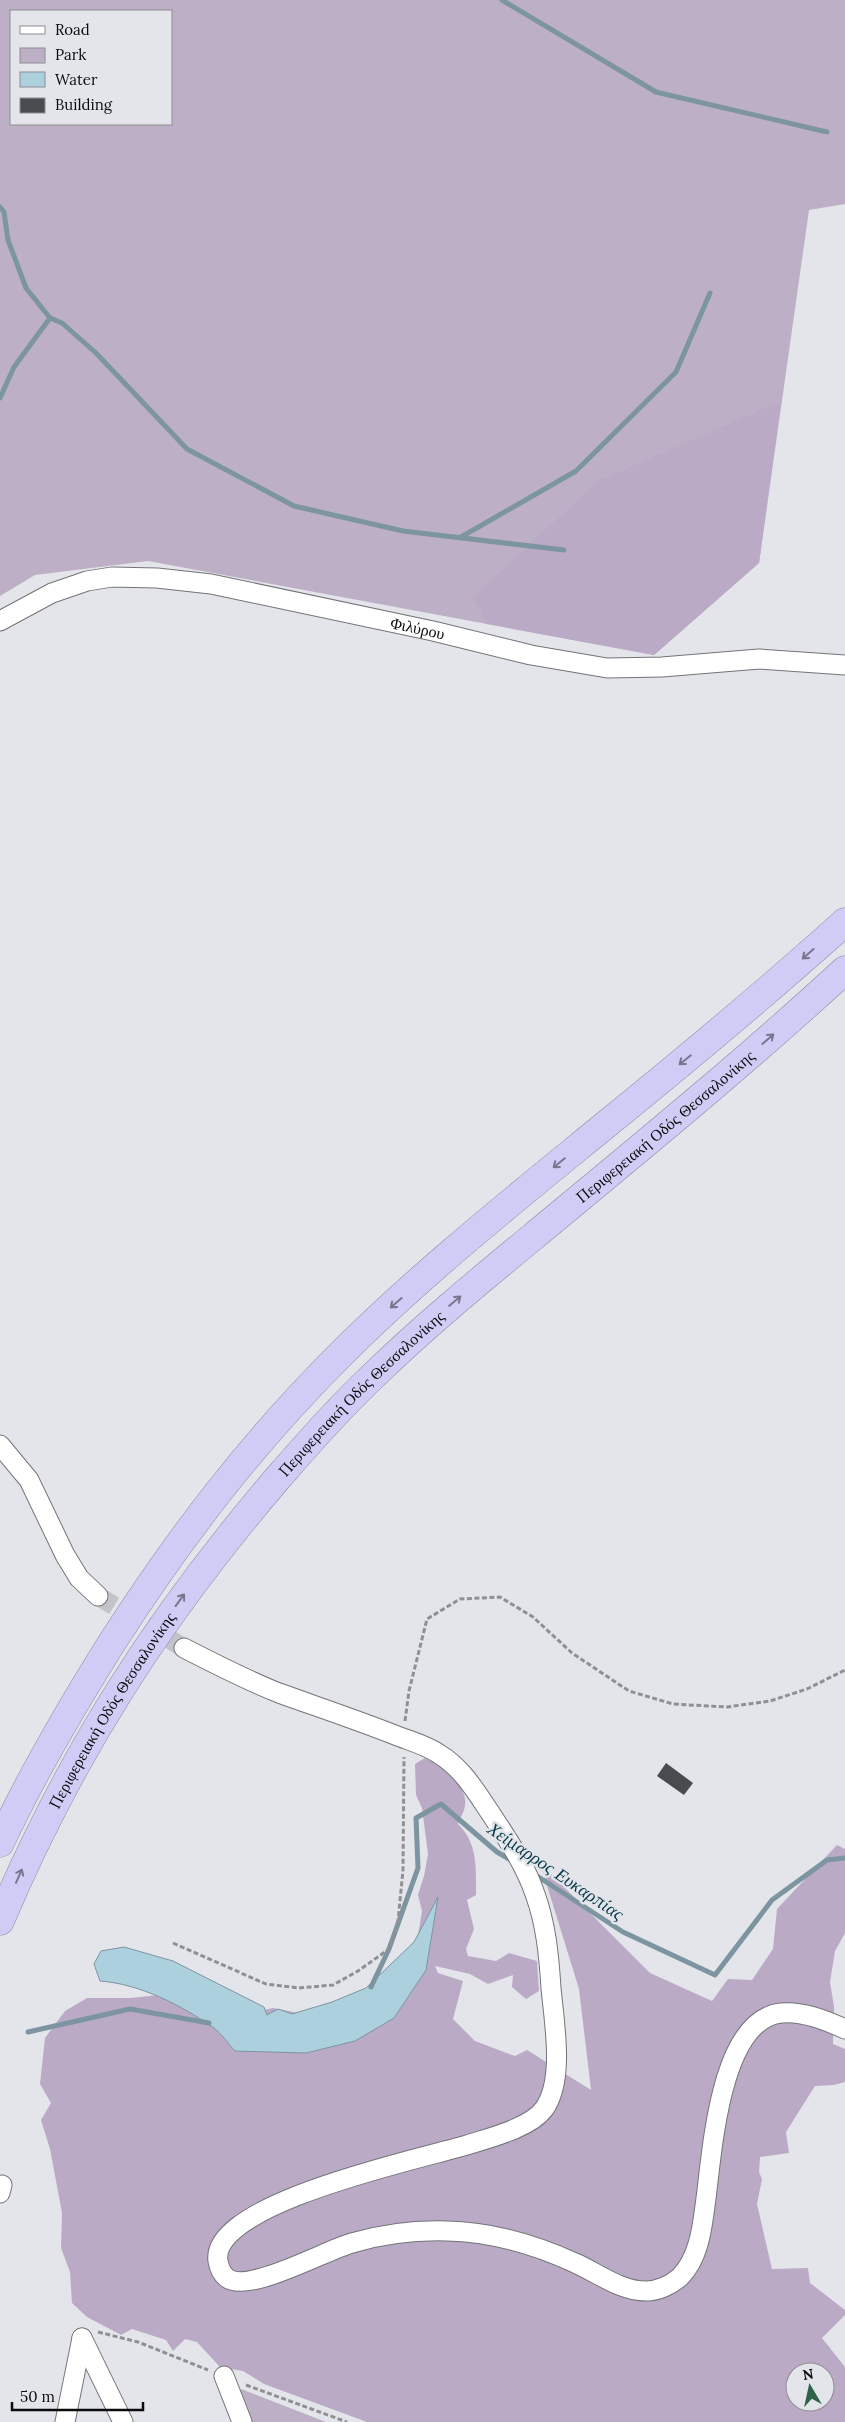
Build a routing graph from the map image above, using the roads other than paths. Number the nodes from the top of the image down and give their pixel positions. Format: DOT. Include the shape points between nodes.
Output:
graph roads {
  1 [pos="0,621"];
  2 [pos="845,665"];
  3 [pos="845,922"];
  4 [pos="845,970"];
  5 [pos="0,1445"];
  6 [pos="98,1596"];
  7 [pos="184,1648"];
  8 [pos="0,1843"];
  9 [pos="0,1921"];
  10 [pos="845,2029"];
  11 [pos="224,2376"];
  12 [pos="65,2422"];
  13 [pos="123,2422"];
  14 [pos="242,2422"];
  1 -- 2 [label="street, Φιλύρου" via="52,593 87,581 112,577 157,578 211,584 417,627 531,655 607,668 750,660"];
  3 -- 8 [label="highway, Περιφερειακή Οδός Θεσσαλονίκης, one-way" via="693,1054 496,1215 371,1325 305,1391 205,1506 164,1563 82,1689"];
  9 -- 4 [label="highway, Περιφερειακή Οδός Θεσσαλονίκης, one-way" via="59,1794 127,1676 214,1554 308,1443 373,1375 447,1307 716,1084"];
  5 -- 6 [label="street" via="28,1480 79,1578"];
  7 -- 10 [label="street" via="246,1679 435,1751 454,1765 475,1789 498,1825 535,1892 548,1950 554,2020 556,2076 546,2107 537,2117 464,2146 337,2180 256,2216 230,2233 218,2249 219,2266 226,2277 238,2282 255,2280 349,2244 402,2233 443,2231 517,2240 620,2286 646,2291 668,2286 680,2277 695,2254 719,2111 733,2056 742,2040 767,2017 780,2013 801,2014"];
  11 -- 14 [label="street"];
  12 -- 13 [label="street" via="82,2338"];
}
